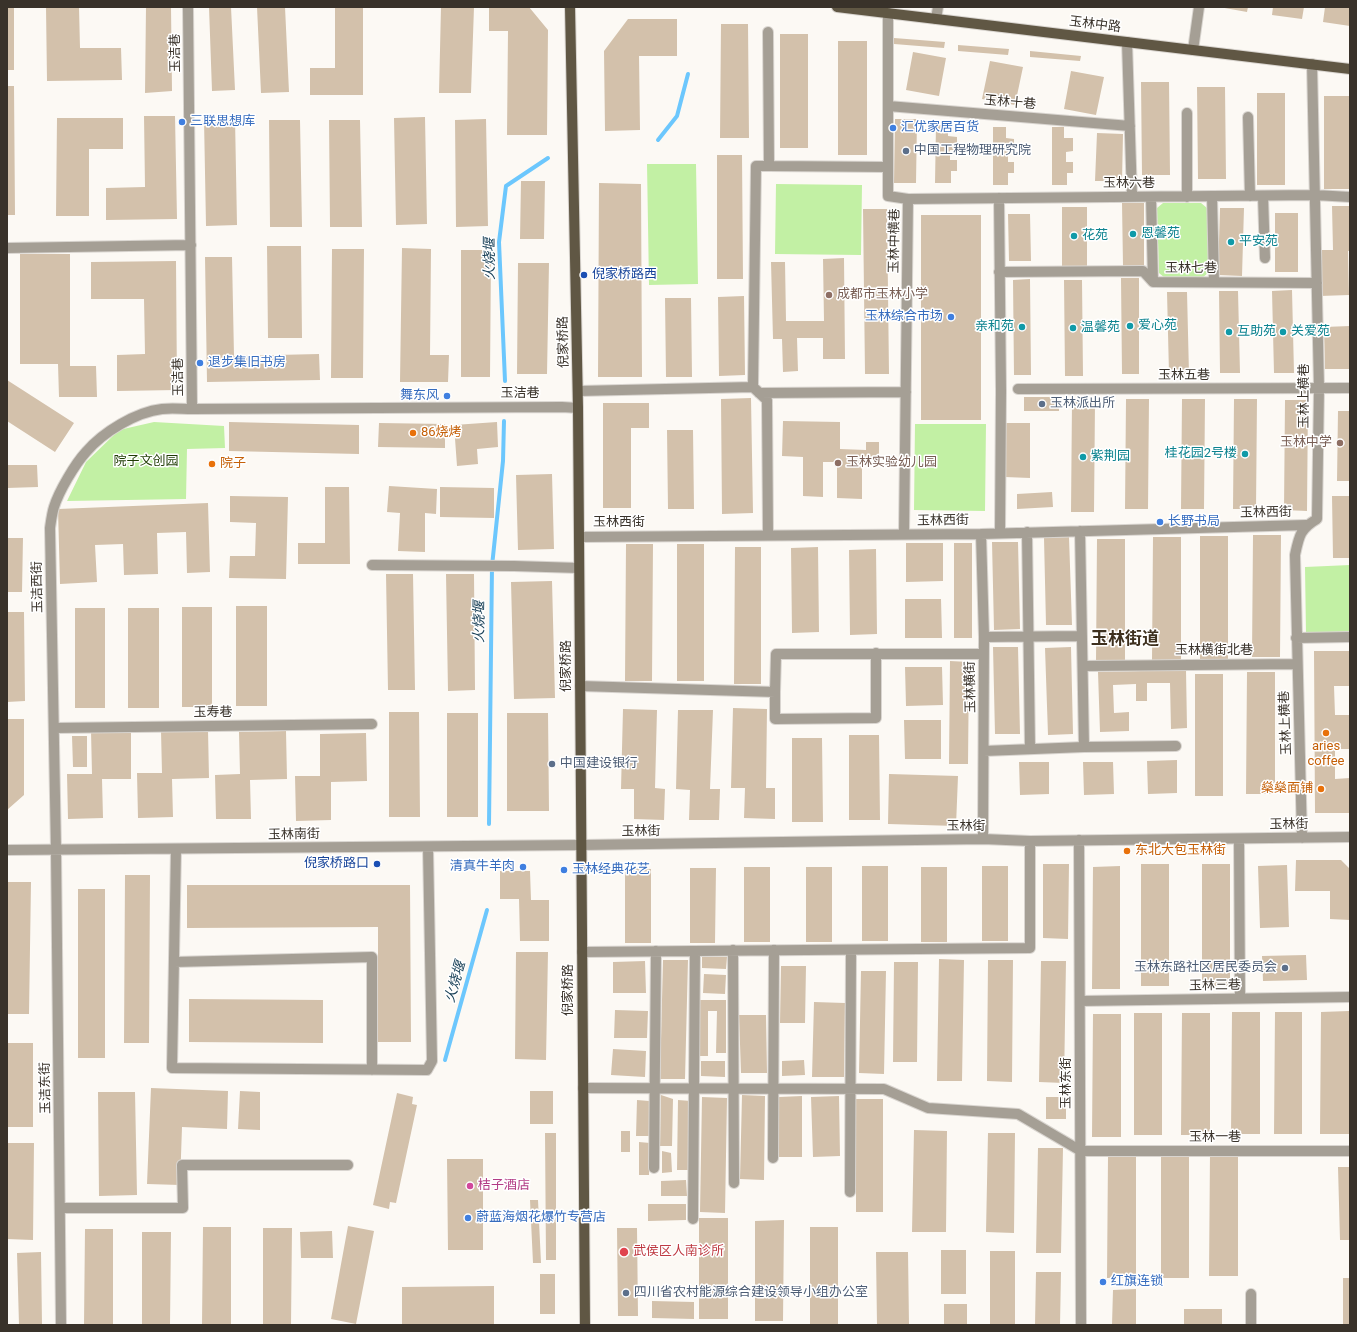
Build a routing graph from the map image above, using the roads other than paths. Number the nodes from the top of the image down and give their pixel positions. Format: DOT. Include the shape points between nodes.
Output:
graph roads {
  1 [pos="188,7"];
  2 [pos="570,7"];
  3 [pos="837,7"];
  4 [pos="938,7"];
  5 [pos="1199,7"];
  6 [pos="888,13"];
  7 [pos="936,19"];
  8 [pos="768,32"];
  9 [pos="1127,42"];
  10 [pos="1193,50"];
  11 [pos="1312,64"];
  12 [pos="1350,69"];
  13 [pos="888,106"];
  14 [pos="1187,112"];
  15 [pos="1248,117"];
  16 [pos="1130,126"];
  17 [pos="769,166"];
  18 [pos="888,167"];
  19 [pos="1315,195"];
  20 [pos="1212,196"];
  21 [pos="1250,196"];
  22 [pos="1263,196"];
  23 [pos="1132,197"];
  24 [pos="1151,197"];
  25 [pos="1188,197"];
  26 [pos="1350,197"];
  27 [pos="998,198"];
  28 [pos="908,199"];
  29 [pos="191,244"];
  30 [pos="7,248"];
  31 [pos="1265,258"];
  32 [pos="999,272"];
  33 [pos="1153,282"];
  34 [pos="1214,282"];
  35 [pos="1316,283"];
  36 [pos="1319,388"];
  37 [pos="1350,388"];
  38 [pos="1018,389"];
  39 [pos="756,390"];
  40 [pos="578,391"];
  41 [pos="906,392"];
  42 [pos="578,408"];
  43 [pos="192,409"];
  44 [pos="1306,525"];
  45 [pos="1080,531"];
  46 [pos="1027,532"];
  47 [pos="1000,533"];
  48 [pos="904,534"];
  49 [pos="981,534"];
  50 [pos="768,535"];
  51 [pos="579,537"];
  52 [pos="372,565"];
  53 [pos="579,568"];
  54 [pos="1028,636"];
  55 [pos="1082,636"];
  56 [pos="984,637"];
  57 [pos="1350,637"];
  58 [pos="1296,638"];
  59 [pos="876,653"];
  60 [pos="983,654"];
  61 [pos="1297,664"];
  62 [pos="1083,666"];
  63 [pos="580,686"];
  64 [pos="775,692"];
  65 [pos="372,724"];
  66 [pos="54,728"];
  67 [pos="1176,746"];
  68 [pos="1084,747"];
  69 [pos="1030,749"];
  70 [pos="984,751"];
  71 [pos="1302,838"];
  72 [pos="1350,838"];
  73 [pos="983,839"];
  74 [pos="1239,839"];
  75 [pos="1079,840"];
  76 [pos="1030,841"];
  77 [pos="581,845"];
  78 [pos="428,847"];
  79 [pos="176,849"];
  80 [pos="7,850"];
  81 [pos="56,850"];
  82 [pos="733,950"];
  83 [pos="774,950"];
  84 [pos="851,950"];
  85 [pos="656,951"];
  86 [pos="695,951"];
  87 [pos="582,952"];
  88 [pos="174,962"];
  89 [pos="1350,997"];
  90 [pos="1240,998"];
  91 [pos="1080,1001"];
  92 [pos="372,1070"];
  93 [pos="583,1088"];
  94 [pos="654,1088"];
  95 [pos="694,1088"];
  96 [pos="734,1088"];
  97 [pos="851,1088"];
  98 [pos="773,1089"];
  99 [pos="1081,1151"];
  100 [pos="1350,1151"];
  101 [pos="773,1158"];
  102 [pos="348,1165"];
  103 [pos="654,1168"];
  104 [pos="734,1183"];
  105 [pos="850,1192"];
  106 [pos="60,1208"];
  107 [pos="693,1219"];
  108 [pos="1251,1294"];
  109 [pos="61,1325"];
  110 [pos="585,1325"];
  111 [pos="1081,1325"];
  112 [pos="1251,1325"];
  1 -- 29 [label="street, 玉洁巷"];
  2 -- 40 [label="main road, 倪家桥路"];
  3 -- 6 [label="main road, 玉林中路"];
  4 -- 7 [label="street"];
  5 -- 10 [label="street"];
  6 -- 7 [label="main road, 玉林中路"];
  6 -- 13 [label="street, 玉林中横巷"];
  7 -- 9 [label="main road, 玉林中路"];
  8 -- 17 [label="street"];
  9 -- 10 [label="main road, 玉林中路"];
  9 -- 16 [label="street"];
  10 -- 11 [label="main road, 玉林中路"];
  11 -- 12 [label="main road, 玉林中路"];
  11 -- 19 [label="street, 玉林上横巷"];
  13 -- 16 [label="street, 玉林十巷"];
  13 -- 18 [label="street, 玉林中横巷"];
  14 -- 25 [label="street"];
  15 -- 21 [label="street"];
  16 -- 23 [label="street"];
  17 -- 18 [label="street"];
  17 -- 39 [label="street" via="756,166"];
  18 -- 28 [label="street, 玉林中横巷" via="888,196"];
  19 -- 22 [label="street, 玉林六巷"];
  19 -- 26 [label="street, 玉林六巷"];
  19 -- 35 [label="street, 玉林上横巷"];
  20 -- 21 [label="street, 玉林六巷"];
  20 -- 25 [label="street, 玉林六巷"];
  20 -- 34 [label="street"];
  21 -- 22 [label="street, 玉林六巷"];
  22 -- 31 [label="street"];
  23 -- 24 [label="street, 玉林六巷"];
  23 -- 27 [label="street, 玉林六巷"];
  24 -- 25 [label="street, 玉林六巷"];
  24 -- 33 [label="street"];
  27 -- 28 [label="street, 玉林六巷"];
  27 -- 32 [label="street"];
  28 -- 41 [label="street, 玉林中横巷"];
  29 -- 30 [label="street"];
  29 -- 43 [label="street, 玉洁巷"];
  32 -- 33 [label="street, 玉林七巷" via="1143,271"];
  32 -- 47 [label="street"];
  33 -- 34 [label="street, 玉林七巷"];
  34 -- 35 [label="street, 玉林七巷"];
  35 -- 36 [label="street, 玉林上横巷"];
  36 -- 37 [label="street, 玉林五巷"];
  36 -- 38 [label="street, 玉林五巷"];
  36 -- 44 [label="street, 玉林上横巷" via="1317,519"];
  39 -- 40 [label="street"];
  39 -- 41 [label="street"];
  39 -- 50 [label="street" via="767,400"];
  40 -- 42 [label="main road, 倪家桥路"];
  41 -- 48 [label="street, 玉林中横巷"];
  42 -- 43 [label="street, 玉洁巷"];
  42 -- 51 [label="main road, 倪家桥路"];
  43 -- 66 [label="street, 玉洁西街" via="145,412 123,422 104,435 86,452 64,484 54,507 50,528"];
  44 -- 45 [label="street, 玉林西街"];
  44 -- 58 [label="street, 玉林上横巷" via="1298,539 1295,555"];
  45 -- 46 [label="street, 玉林西街"];
  45 -- 55 [label="street"];
  46 -- 47 [label="street, 玉林西街"];
  46 -- 54 [label="street"];
  47 -- 49 [label="street, 玉林西街"];
  48 -- 49 [label="street, 玉林西街"];
  48 -- 50 [label="street, 玉林西街"];
  49 -- 56 [label="street, 玉林横街"];
  50 -- 51 [label="street, 玉林西街"];
  51 -- 53 [label="main road, 倪家桥路"];
  52 -- 53 [label="street"];
  53 -- 63 [label="main road, 倪家桥路"];
  54 -- 55 [label="street"];
  54 -- 56 [label="street"];
  54 -- 69 [label="street"];
  55 -- 62 [label="street"];
  56 -- 60 [label="street, 玉林横街"];
  57 -- 58 [label="street"];
  58 -- 61 [label="street, 玉林上横巷"];
  59 -- 60 [label="street"];
  59 -- 64 [label="street" via="776,654"];
  59 -- 64 [label="street" via="876,718 775,719"];
  60 -- 70 [label="street, 玉林横街"];
  61 -- 62 [label="street, 玉林横街北巷"];
  61 -- 71 [label="street, 玉林上横巷"];
  62 -- 68 [label="street"];
  63 -- 64 [label="street"];
  63 -- 77 [label="main road, 倪家桥路"];
  65 -- 66 [label="street, 玉寿巷"];
  66 -- 81 [label="street, 玉洁西街"];
  67 -- 68 [label="street"];
  68 -- 69 [label="street"];
  69 -- 70 [label="street"];
  70 -- 73 [label="street, 玉林横街"];
  71 -- 72 [label="street, 玉林街"];
  71 -- 74 [label="street, 玉林街"];
  73 -- 76 [label="street, 玉林街"];
  73 -- 77 [label="street, 玉林街"];
  74 -- 75 [label="street, 玉林街"];
  74 -- 90 [label="street"];
  75 -- 76 [label="street, 玉林街"];
  75 -- 91 [label="street, 玉林东街"];
  76 -- 84 [label="street" via="1030,948"];
  77 -- 78 [label="street, 玉林南街"];
  77 -- 87 [label="main road, 倪家桥路"];
  78 -- 79 [label="street, 玉林南街"];
  78 -- 92 [label="street" via="432,1061 427,1070"];
  79 -- 81 [label="street, 玉林南街"];
  79 -- 88 [label="street"];
  80 -- 81 [label="street, 玉林南街"];
  81 -- 106 [label="street, 玉洁东街"];
  82 -- 83 [label="street"];
  82 -- 86 [label="street"];
  82 -- 96 [label="street"];
  83 -- 84 [label="street"];
  83 -- 98 [label="street"];
  84 -- 97 [label="street"];
  85 -- 86 [label="street"];
  85 -- 87 [label="street"];
  85 -- 94 [label="street"];
  86 -- 95 [label="street"];
  87 -- 93 [label="main road, 倪家桥路"];
  88 -- 92 [label="street" via="172,1068"];
  88 -- 92 [label="street" via="372,958"];
  89 -- 90 [label="street, 玉林三巷"];
  90 -- 91 [label="street, 玉林三巷"];
  91 -- 99 [label="street, 玉林东街"];
  93 -- 94 [label="street"];
  93 -- 110 [label="main road, 倪家桥路"];
  94 -- 95 [label="street"];
  94 -- 103 [label="street"];
  95 -- 96 [label="street"];
  95 -- 107 [label="street"];
  96 -- 98 [label="street"];
  96 -- 104 [label="street"];
  97 -- 98 [label="street"];
  97 -- 99 [label="street" via="884,1089 928,1108 1018,1114"];
  97 -- 105 [label="street"];
  98 -- 101 [label="street"];
  99 -- 100 [label="street, 玉林一巷"];
  99 -- 111 [label="street, 玉林东街"];
  102 -- 106 [label="street" via="182,1165 183,1208"];
  106 -- 109 [label="street, 玉洁东街"];
  108 -- 112 [label="street"];
}
